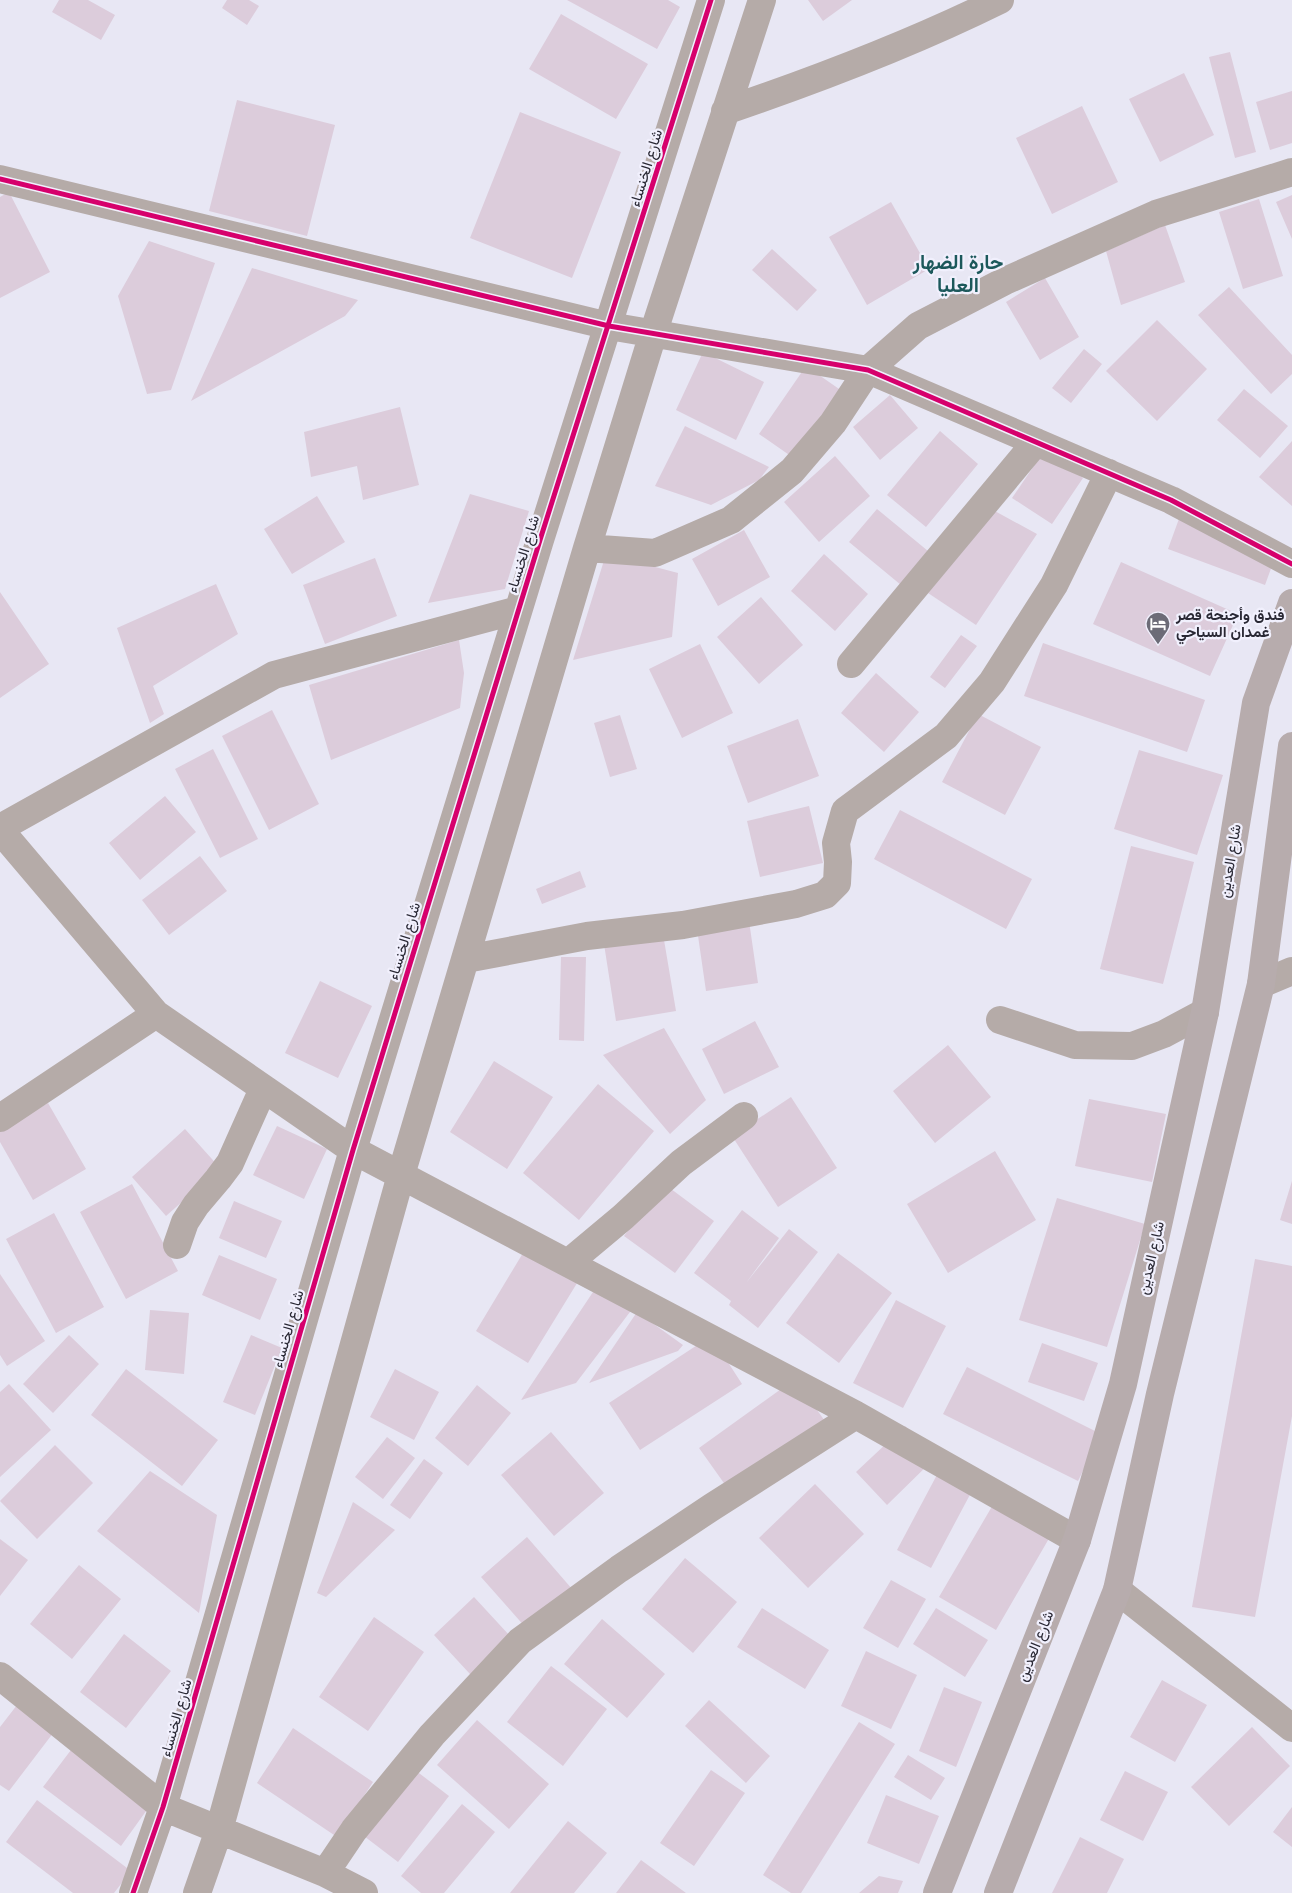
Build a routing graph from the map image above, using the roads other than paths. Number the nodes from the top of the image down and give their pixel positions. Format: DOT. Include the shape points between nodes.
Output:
graph roads {
  1 [pos="712,0"];
  2 [pos="762,0"];
  3 [pos="1000,0"];
  4 [pos="726,111"];
  5 [pos="1292,172"];
  6 [pos="0,179"];
  7 [pos="609,326"];
  8 [pos="654,334"];
  9 [pos="868,370"];
  10 [pos="1036,442"];
  11 [pos="1109,473"];
  12 [pos="587,548"];
  13 [pos="1292,564"];
  14 [pos="1292,603"];
  15 [pos="518,610"];
  16 [pos="850,664"];
  17 [pos="1292,746"];
  18 [pos="0,829"];
  19 [pos="466,959"];
  20 [pos="1292,971"];
  21 [pos="1261,984"];
  22 [pos="1205,1012"];
  23 [pos="156,1014"];
  24 [pos="1000,1020"];
  25 [pos="263,1089"];
  26 [pos="744,1116"];
  27 [pos="0,1118"];
  28 [pos="353,1150"];
  29 [pos="401,1175"];
  30 [pos="177,1245"];
  31 [pos="568,1263"];
  32 [pos="856,1415"];
  33 [pos="1077,1540"];
  34 [pos="1117,1590"];
  35 [pos="0,1676"];
  36 [pos="1292,1728"];
  37 [pos="163,1807"];
  38 [pos="219,1830"];
  39 [pos="325,1873"];
  40 [pos="133,1893"];
  41 [pos="197,1893"];
  42 [pos="364,1893"];
  43 [pos="937,1893"];
  44 [pos="998,1893"];
  1 -- 7 [label="street, شارع الخنساء"];
  2 -- 4 [label="street"];
  3 -- 4 [label="street" via="947,26 823,77"];
  4 -- 8 [label="street"];
  5 -- 9 [label="street" via="1156,214 1005,281 918,326"];
  6 -- 7 [label="street"];
  7 -- 8 [label="street"];
  7 -- 15 [label="street, شارع الخنساء"];
  8 -- 9 [label="street"];
  8 -- 12 [label="street"];
  9 -- 10 [label="street"];
  9 -- 12 [label="street" via="833,423 792,471 731,520 655,553"];
  10 -- 11 [label="street"];
  10 -- 16 [label="street"];
  11 -- 13 [label="street" via="1171,500"];
  11 -- 19 [label="street" via="1054,585 992,682 946,736 845,811 836,843 837,883 825,895 796,904 683,925 587,936"];
  12 -- 19 [label="street"];
  14 -- 22 [label="main road, شارع العدين" via="1256,704"];
  15 -- 18 [label="street" via="274,674"];
  15 -- 28 [label="street, شارع الخنساء"];
  17 -- 21 [label="main road"];
  18 -- 23 [label="street"];
  19 -- 29 [label="street"];
  20 -- 21 [label="street"];
  21 -- 34 [label="main road" via="1160,1394"];
  22 -- 24 [label="street" via="1164,1034 1132,1046 1075,1045"];
  22 -- 33 [label="main road, شارع العدين" via="1122,1384"];
  23 -- 25 [label="street"];
  23 -- 27 [label="street"];
  25 -- 28 [label="street"];
  25 -- 30 [label="street" via="230,1162 184,1222"];
  26 -- 31 [label="street" via="681,1163"];
  28 -- 29 [label="street"];
  28 -- 37 [label="street, شارع الخنساء"];
  29 -- 31 [label="street"];
  29 -- 38 [label="street"];
  31 -- 32 [label="street"];
  32 -- 33 [label="street"];
  32 -- 39 [label="street" via="627,1563 520,1641 432,1735 354,1830"];
  33 -- 43 [label="main road, شارع العدين"];
  34 -- 36 [label="street"];
  34 -- 44 [label="main road"];
  35 -- 37 [label="street"];
  37 -- 38 [label="street"];
  37 -- 40 [label="street, شارع الخنساء"];
  38 -- 39 [label="street"];
  38 -- 41 [label="street"];
  39 -- 42 [label="street"];
}
